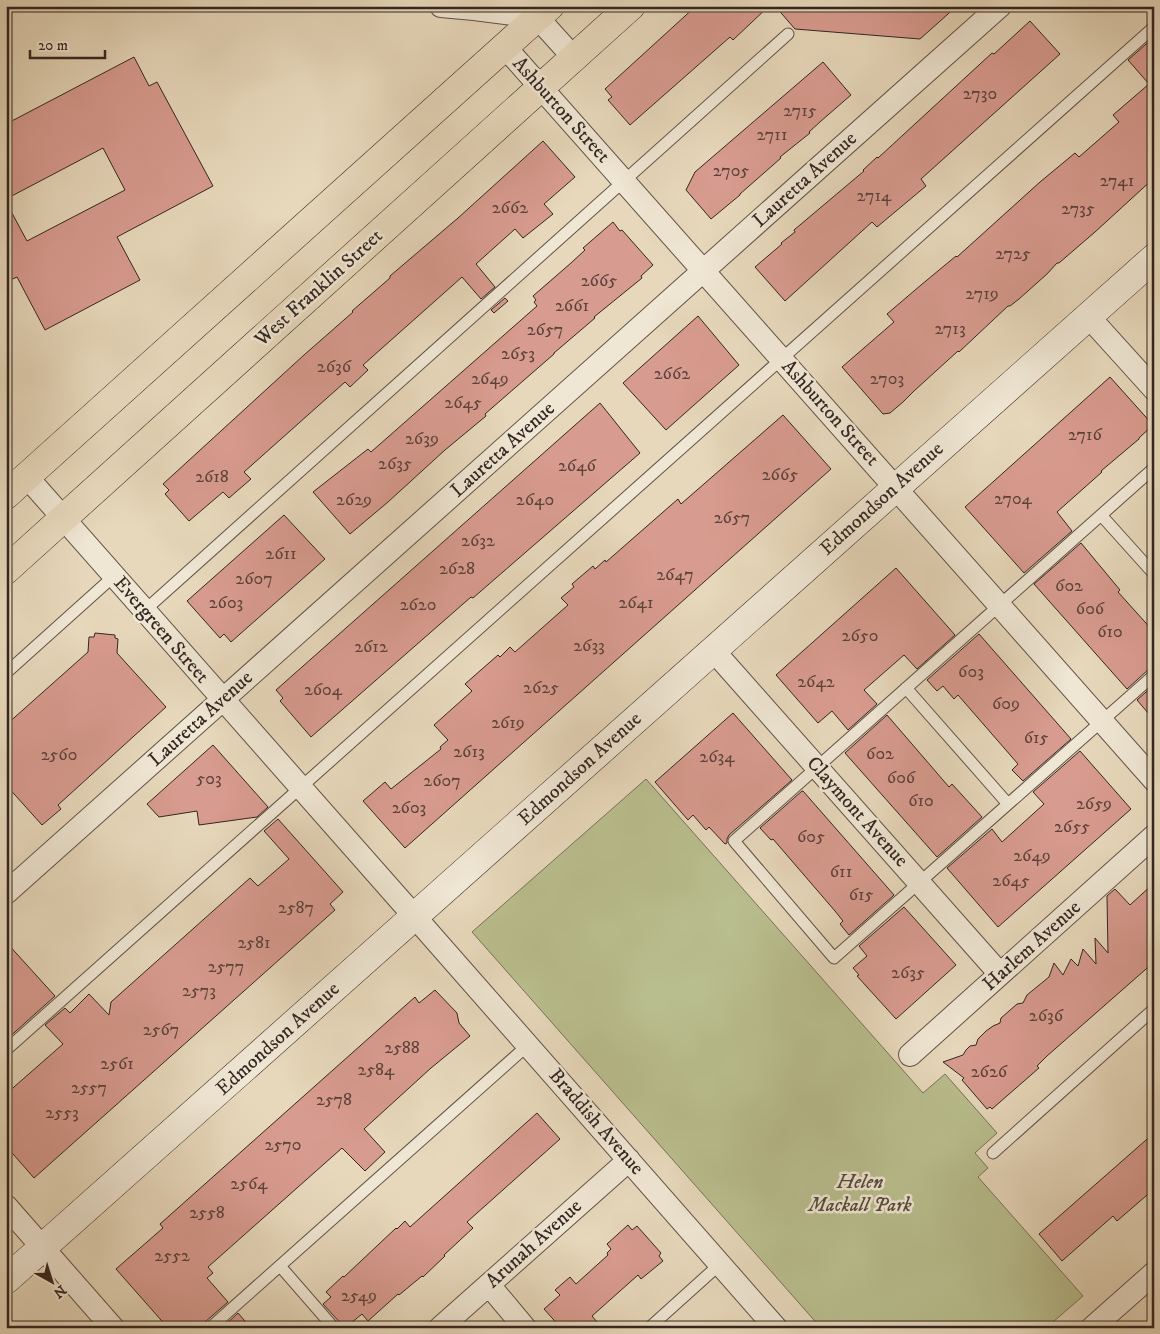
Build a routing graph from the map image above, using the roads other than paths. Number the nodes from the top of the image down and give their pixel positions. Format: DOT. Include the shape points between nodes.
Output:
graph roads {
  1 [pos="631,6"];
  2 [pos="1000,6"];
  3 [pos="455,7"];
  4 [pos="544,12"];
  5 [pos="1154,27"];
  6 [pos="788,34"];
  7 [pos="504,47"];
  8 [pos="574,58"];
  9 [pos="541,88"];
  10 [pos="624,181"];
  11 [pos="1154,258"];
  12 [pos="703,271"];
  13 [pos="1088,316"];
  14 [pos="781,359"];
  15 [pos="1154,389"];
  16 [pos="1154,468"];
  17 [pos="27,477"];
  18 [pos="896,488"];
  19 [pos="6,496"];
  20 [pos="1101,515"];
  21 [pos="64,519"];
  22 [pos="6,570"];
  23 [pos="1154,574"];
  24 [pos="114,576"];
  25 [pos="999,605"];
  26 [pos="144,611"];
  27 [pos="713,650"];
  28 [pos="6,674"];
  29 [pos="1154,675"];
  30 [pos="906,688"];
  31 [pos="223,700"];
  32 [pos="1102,721"];
  33 [pos="817,767"];
  34 [pos="1154,780"];
  35 [pos="301,787"];
  36 [pos="1008,804"];
  37 [pos="1154,836"];
  38 [pos="920,883"];
  39 [pos="6,893"];
  40 [pos="415,917"];
  41 [pos="1000,974"];
  42 [pos="1152,1015"];
  43 [pos="528,1045"];
  44 [pos="6,1050"];
  45 [pos="910,1055"];
  46 [pos="993,1154"];
  47 [pos="628,1160"];
  48 [pos="6,1206"];
  49 [pos="43,1248"];
  50 [pos="720,1264"];
  51 [pos="280,1266"];
  52 [pos="1154,1273"];
  53 [pos="6,1280"];
  54 [pos="489,1285"];
  55 [pos="113,1328"];
  56 [pos="210,1328"];
  57 [pos="334,1328"];
  58 [pos="440,1328"];
  59 [pos="525,1328"];
  60 [pos="649,1328"];
  61 [pos="776,1328"];
  62 [pos="1092,1328"];
  1 -- 8 [label="main road, West Franklin Street"];
  2 -- 12 [label="street, Lauretta Avenue"];
  3 -- 4 [label="street"];
  4 -- 7 [label="main road"];
  4 -- 8 [label="street"];
  5 -- 14 [label="lane"];
  6 -- 10 [label="lane"];
  7 -- 9 [label="street, Ashburton Street"];
  7 -- 17 [label="main road"];
  8 -- 9 [label="main road, West Franklin Street"];
  9 -- 10 [label="street, Ashburton Street"];
  9 -- 21 [label="main road, West Franklin Street"];
  10 -- 12 [label="street, Ashburton Street"];
  10 -- 26 [label="lane"];
  11 -- 13 [label="main road, Edmondson Avenue"];
  12 -- 14 [label="street, Ashburton Street"];
  12 -- 31 [label="street, Lauretta Avenue"];
  13 -- 15 [label="street"];
  13 -- 18 [label="main road, Edmondson Avenue"];
  14 -- 18 [label="street, Ashburton Street"];
  14 -- 35 [label="lane"];
  16 -- 20 [label="lane"];
  17 -- 19 [label="main road"];
  17 -- 21 [label="street, Evergreen Street"];
  18 -- 25 [label="street, Ashburton Street"];
  18 -- 27 [label="main road, Edmondson Avenue"];
  20 -- 23 [label="lane"];
  20 -- 25 [label="lane"];
  21 -- 22 [label="main road, West Franklin Street"];
  21 -- 24 [label="street, Evergreen Street"];
  24 -- 26 [label="street, Evergreen Street"];
  24 -- 28 [label="lane"];
  25 -- 30 [label="lane"];
  25 -- 32 [label="street, Ashburton Street"];
  26 -- 31 [label="street, Evergreen Street"];
  27 -- 33 [label="street, Claymont Avenue"];
  27 -- 40 [label="main road, Edmondson Avenue"];
  29 -- 32 [label="lane"];
  30 -- 33 [label="lane"];
  30 -- 36 [label="lane"];
  31 -- 35 [label="street, Evergreen Street"];
  31 -- 39 [label="street, Lauretta Avenue"];
  32 -- 34 [label="street, Ashburton Street"];
  32 -- 36 [label="lane"];
  33 -- 38 [label="street, Claymont Avenue"];
  33 -- 38 [label="lane" via="734,841 834,958"];
  35 -- 40 [label="street, Evergreen Street"];
  35 -- 44 [label="lane"];
  36 -- 38 [label="lane"];
  37 -- 41 [label="street, Harlem Avenue"];
  38 -- 41 [label="street, Claymont Avenue"];
  40 -- 43 [label="street, Braddish Avenue"];
  40 -- 49 [label="main road, Edmondson Avenue"];
  41 -- 45 [label="street, Harlem Avenue"];
  42 -- 46 [label="lane"];
  43 -- 47 [label="street, Braddish Avenue"];
  43 -- 51 [label="lane"];
  47 -- 50 [label="street, Braddish Avenue"];
  47 -- 54 [label="street, Arunah Avenue"];
  48 -- 49 [label="street"];
  49 -- 53 [label="main road, Edmondson Avenue"];
  49 -- 55 [label="street"];
  50 -- 60 [label="lane"];
  50 -- 61 [label="street, Braddish Avenue"];
  51 -- 56 [label="lane"];
  51 -- 57 [label="lane"];
  52 -- 62 [label="street"];
  54 -- 58 [label="street, Arunah Avenue"];
  54 -- 59 [label="street"];
}
